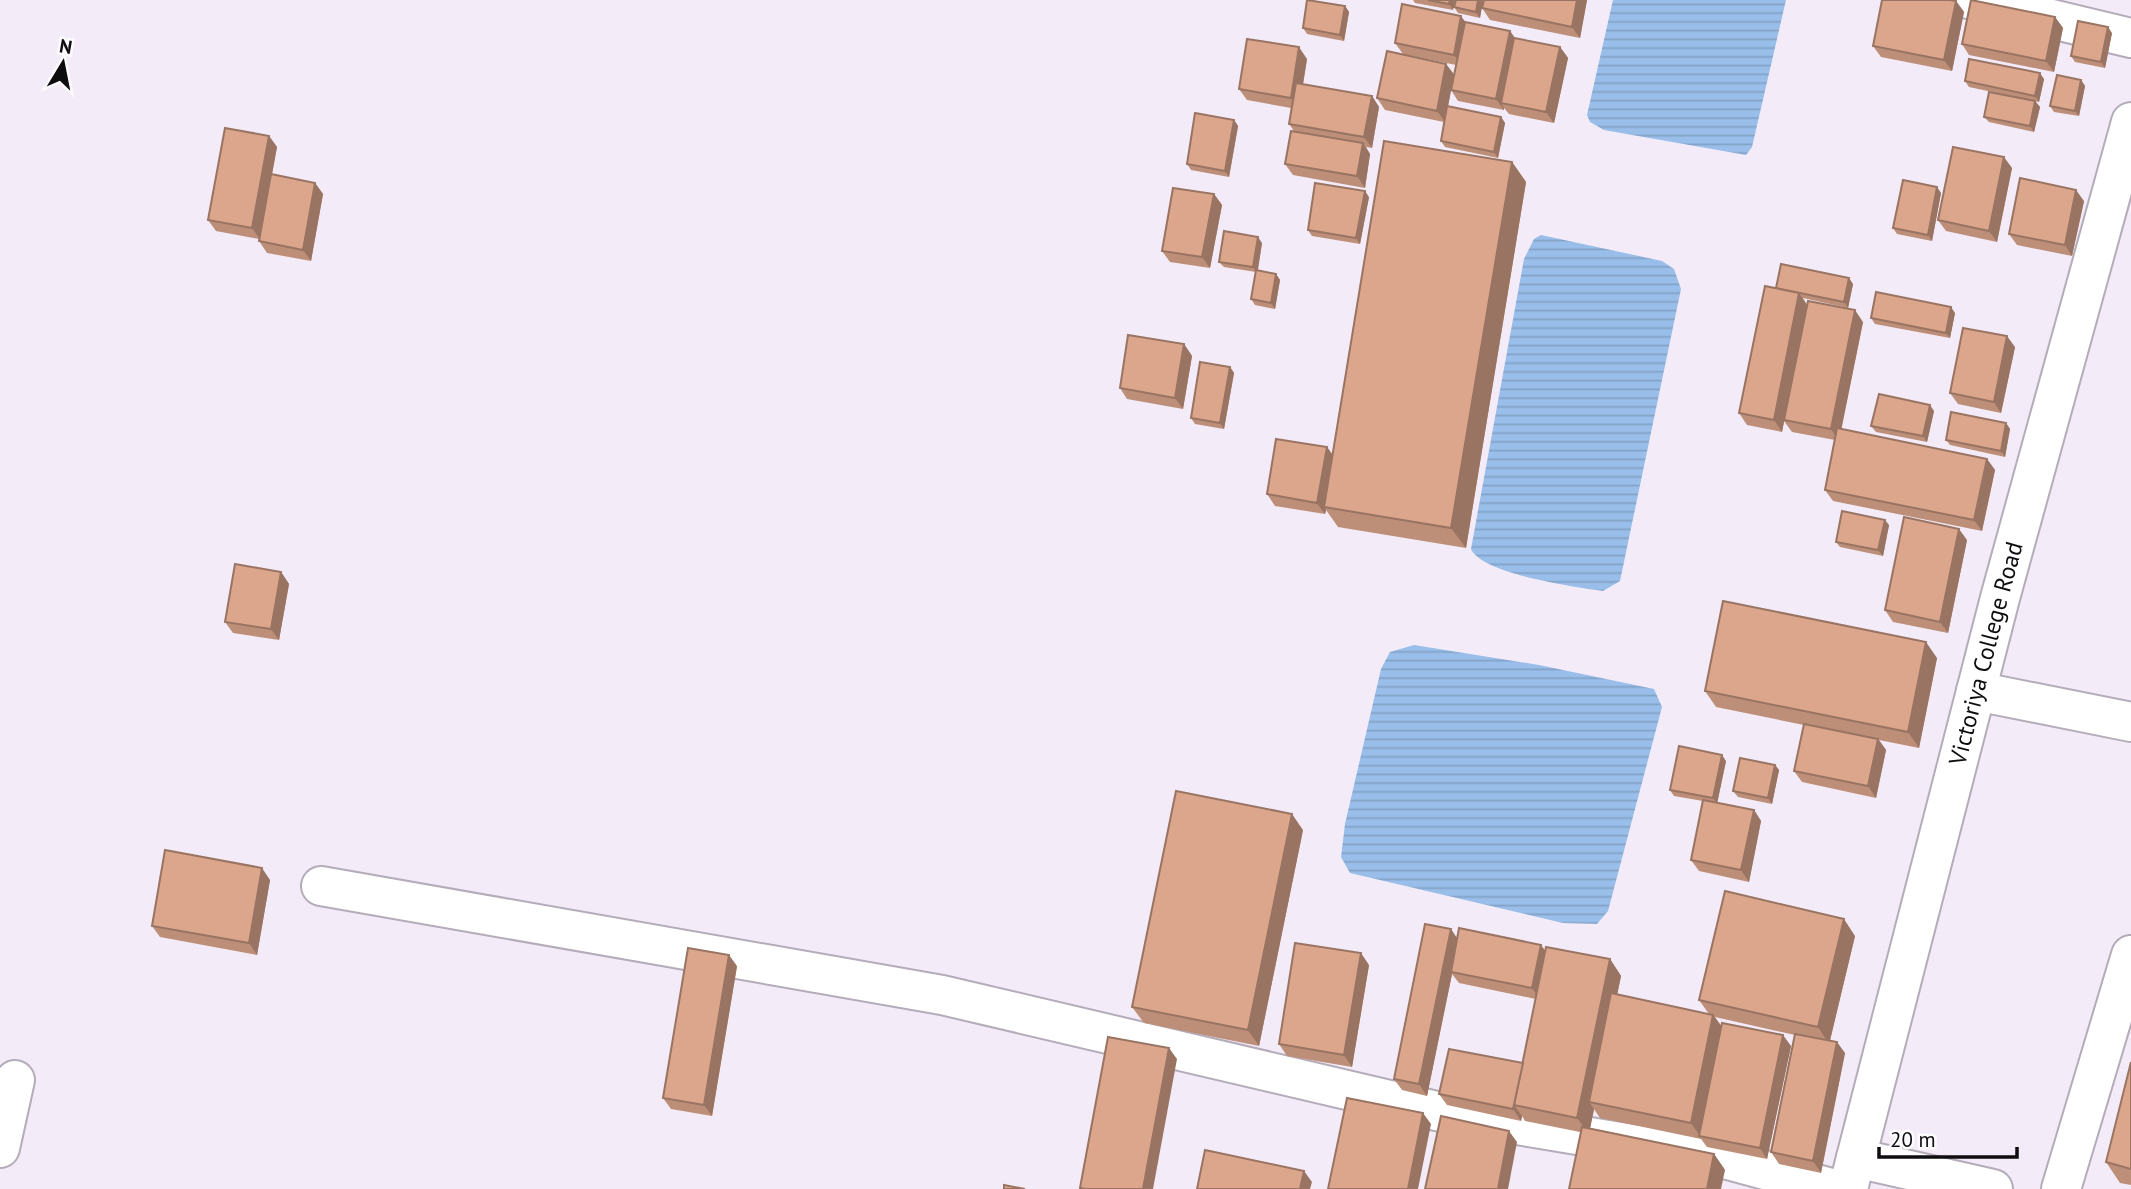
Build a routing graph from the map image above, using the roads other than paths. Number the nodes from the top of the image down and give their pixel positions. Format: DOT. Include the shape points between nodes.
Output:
graph roads {
  1 [pos="1972,0"];
  2 [pos="2131,38"];
  3 [pos="2131,122"];
  4 [pos="1976,691"];
  5 [pos="2131,722"];
  6 [pos="321,886"];
  7 [pos="2131,955"];
  8 [pos="15,1080"];
  9 [pos="0,1148"];
  10 [pos="1846,1179"];
  11 [pos="1993,1189"];
  12 [pos="2060,1189"];
  1 -- 2 [label="street"];
  3 -- 4 [label="street, Victoriya College Road"];
  4 -- 5 [label="street"];
  4 -- 10 [label="street, Victoriya College Road"];
  6 -- 10 [label="street" via="942,995 1445,1113"];
  7 -- 12 [label="street"];
  8 -- 9 [label="street"];
  10 -- 11 [label="street"];
}
